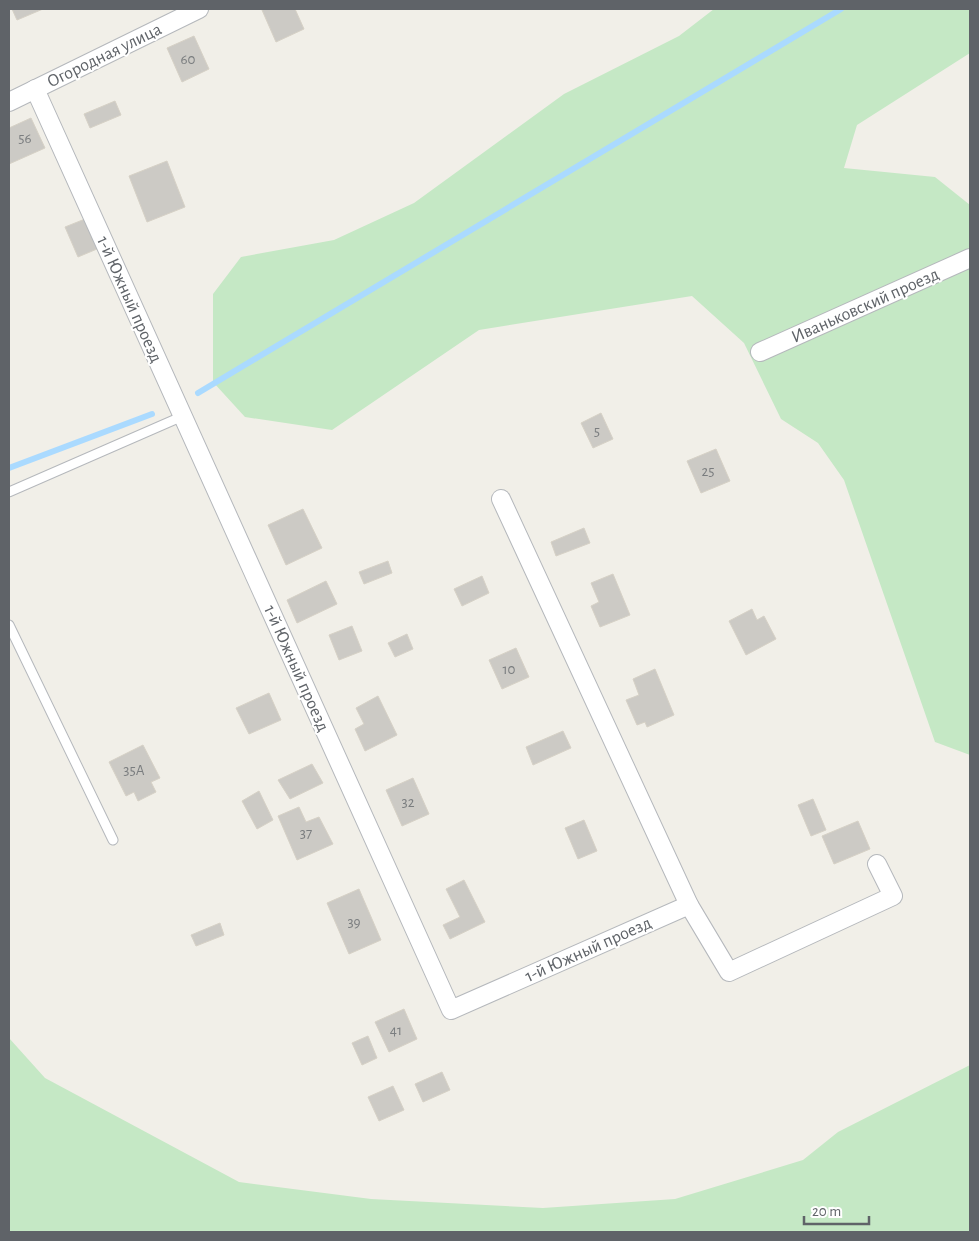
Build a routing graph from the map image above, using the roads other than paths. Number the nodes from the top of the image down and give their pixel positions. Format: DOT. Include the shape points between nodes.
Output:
graph roads {
  1 [pos="199,9"];
  2 [pos="36,89"];
  3 [pos="9,102"];
  4 [pos="970,258"];
  5 [pos="760,352"];
  6 [pos="183,416"];
  7 [pos="9,492"];
  8 [pos="501,499"];
  9 [pos="9,625"];
  10 [pos="113,840"];
  11 [pos="877,864"];
  12 [pos="689,905"];
  1 -- 2 [label="street, Огородная улица"];
  2 -- 3 [label="street, Огородная улица"];
  2 -- 6 [label="street, 1-й Южный проезд"];
  4 -- 5 [label="street, Иваньковский проезд"];
  6 -- 7 [label="lane"];
  6 -- 12 [label="street, 1-й Южный проезд" via="451,1010"];
  8 -- 12 [label="street"];
  9 -- 10 [label="lane"];
  11 -- 12 [label="street" via="893,896 729,972"];
}
